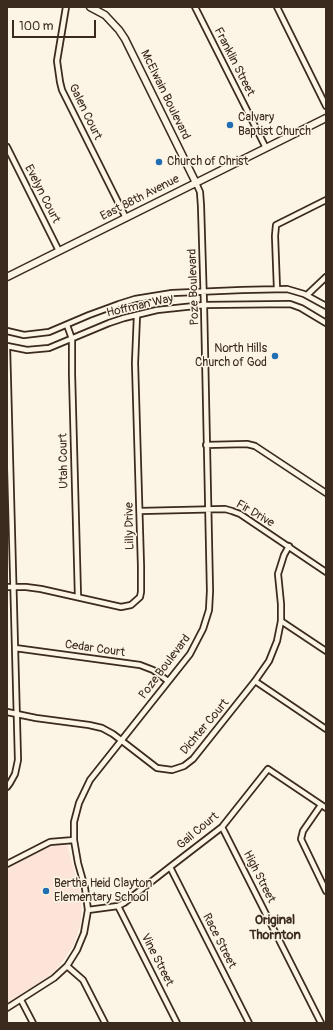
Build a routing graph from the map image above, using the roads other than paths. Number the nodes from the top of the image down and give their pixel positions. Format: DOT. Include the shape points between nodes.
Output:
graph roads {
  1 [pos="66,7"];
  2 [pos="90,7"];
  3 [pos="195,7"];
  4 [pos="277,7"];
  5 [pos="326,106"];
  6 [pos="326,118"];
  7 [pos="7,147"];
  8 [pos="266,148"];
  9 [pos="196,183"];
  10 [pos="326,200"];
  11 [pos="126,218"];
  12 [pos="59,251"];
  13 [pos="7,277"];
  14 [pos="326,277"];
  15 [pos="277,289"];
  16 [pos="204,291"];
  17 [pos="307,295"];
  18 [pos="204,305"];
  19 [pos="326,306"];
  20 [pos="137,315"];
  21 [pos="326,323"];
  22 [pos="67,325"];
  23 [pos="7,331"];
  24 [pos="72,339"];
  25 [pos="7,346"];
  26 [pos="206,445"];
  27 [pos="326,493"];
  28 [pos="208,510"];
  29 [pos="140,511"];
  30 [pos="289,546"];
  31 [pos="326,572"];
  32 [pos="14,586"];
  33 [pos="7,587"];
  34 [pos="78,597"];
  35 [pos="281,621"];
  36 [pos="15,648"];
  37 [pos="326,652"];
  38 [pos="255,681"];
  39 [pos="168,682"];
  40 [pos="7,712"];
  41 [pos="17,714"];
  42 [pos="326,729"];
  43 [pos="121,741"];
  44 [pos="7,787"];
  45 [pos="321,805"];
  46 [pos="326,808"];
  47 [pos="222,827"];
  48 [pos="74,840"];
  49 [pos="7,864"];
  50 [pos="170,867"];
  51 [pos="326,891"];
  52 [pos="118,906"];
  53 [pos="88,910"];
  54 [pos="67,966"];
  55 [pos="21,1000"];
  56 [pos="7,1008"];
  57 [pos="32,1023"];
  58 [pos="105,1023"];
  59 [pos="177,1023"];
  60 [pos="249,1023"];
  61 [pos="321,1023"];
  1 -- 11 [label="street, Galen Court" via="57,61 62,90"];
  2 -- 9 [label="main road, McElwain Boulevard" via="105,15 125,39"];
  3 -- 8 [label="street, Franklin Street"];
  4 -- 5 [label="street"];
  6 -- 8 [label="main road, East 88th Avenue"];
  7 -- 12 [label="street, Evelyn Court"];
  8 -- 9 [label="main road, East 88th Avenue"];
  9 -- 11 [label="main road, East 88th Avenue"];
  9 -- 16 [label="street, Poze Boulevard" via="200,192"];
  10 -- 15 [label="street" via="276,225"];
  11 -- 12 [label="main road, East 88th Avenue"];
  12 -- 13 [label="main road, East 88th Avenue"];
  14 -- 17 [label="street"];
  15 -- 16 [label="street, Hoffman Way"];
  15 -- 17 [label="street, Hoffman Way" via="293,290"];
  16 -- 18 [label="street, Poze Boulevard"];
  16 -- 22 [label="street, Hoffman Way" via="135,299"];
  17 -- 19 [label="street, Hoffman Way"];
  18 -- 20 [label="street, Hoffman Way" via="169,308"];
  18 -- 21 [label="street, Hoffman Way" via="290,304"];
  18 -- 26 [label="street, Poze Boulevard"];
  20 -- 24 [label="street, Hoffman Way" via="109,323"];
  20 -- 29 [label="street, Lilly Drive"];
  22 -- 23 [label="street, Hoffman Way" via="37,335"];
  22 -- 24 [label="street, Utah Court"];
  24 -- 25 [label="street, Hoffman Way" via="49,348 27,350"];
  24 -- 34 [label="street, Utah Court"];
  25 -- 32 [label="street"];
  26 -- 27 [label="street" via="255,446"];
  26 -- 28 [label="street, Poze Boulevard"];
  28 -- 29 [label="street, Fir Drive"];
  28 -- 30 [label="street, Fir Drive" via="225,509 236,512"];
  28 -- 39 [label="street, Poze Boulevard" via="209,610 196,645"];
  29 -- 34 [label="street, Lilly Drive" via="141,592 138,599 131,605 121,607"];
  30 -- 31 [label="street, Fir Drive"];
  30 -- 35 [label="street, Dichter Court" via="278,574"];
  32 -- 33 [label="street, Lilly Drive"];
  32 -- 34 [label="street, Lilly Drive"];
  32 -- 36 [label="street"];
  35 -- 37 [label="street"];
  35 -- 38 [label="street, Dichter Court" via="269,661"];
  36 -- 39 [label="street, Cedar Court" via="140,665 153,670"];
  36 -- 41 [label="street"];
  38 -- 42 [label="street"];
  38 -- 43 [label="street, Dichter Court" via="193,759 184,766 168,770 157,768"];
  39 -- 43 [label="street, Poze Boulevard"];
  40 -- 41 [label="street, Dichter Court"];
  41 -- 43 [label="street, Dichter Court" via="88,725 106,730"];
  41 -- 44 [label="street" via="18,766"];
  43 -- 48 [label="street, Poze Boulevard" via="82,794 74,822"];
  45 -- 46 [label="street, Gail Court"];
  45 -- 47 [label="street, Gail Court" via="268,769"];
  45 -- 51 [label="street" via="303,831 301,839"];
  47 -- 50 [label="street, Gail Court"];
  47 -- 61 [label="street, High Street"];
  48 -- 49 [label="street" via="50,842"];
  48 -- 53 [label="street, Poze Boulevard"];
  50 -- 52 [label="street, Gail Court"];
  50 -- 60 [label="street, Race Street"];
  52 -- 53 [label="street, Gail Court"];
  52 -- 59 [label="street, Vine Street"];
  53 -- 54 [label="street, Poze Boulevard" via="84,932"];
  54 -- 55 [label="street, Poze Boulevard" via="51,981"];
  54 -- 58 [label="street" via="83,980"];
  55 -- 56 [label="street, Poze Boulevard"];
  55 -- 57 [label="street"];
}
